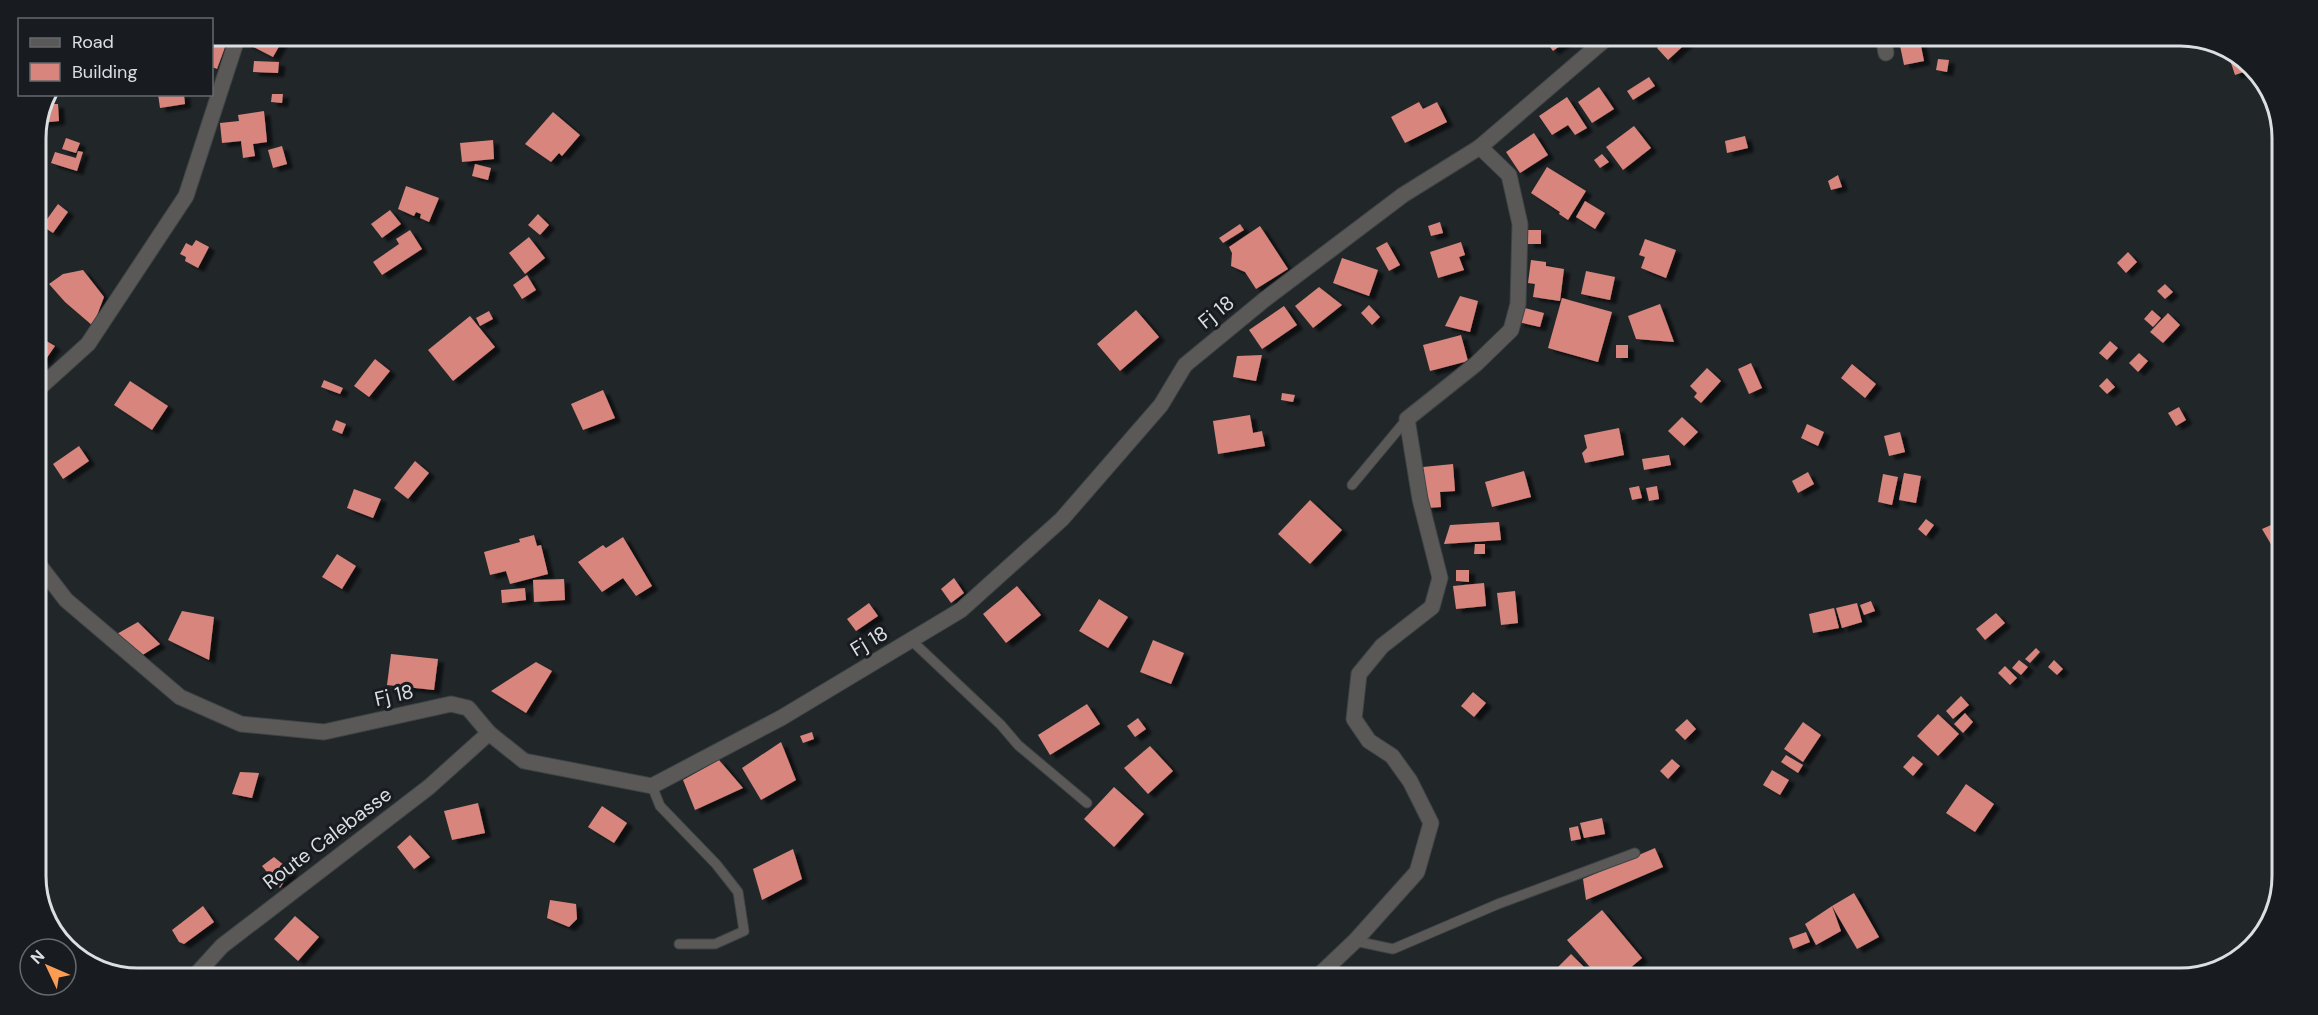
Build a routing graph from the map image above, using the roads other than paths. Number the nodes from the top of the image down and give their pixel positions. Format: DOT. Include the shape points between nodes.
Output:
graph roads {
  1 [pos="235,46"];
  2 [pos="1597,46"];
  3 [pos="1885,46"];
  4 [pos="1886,53"];
  5 [pos="1480,147"];
  6 [pos="47,381"];
  7 [pos="1407,419"];
  8 [pos="1352,485"];
  9 [pos="47,575"];
  10 [pos="911,640"];
  11 [pos="489,733"];
  12 [pos="652,786"];
  13 [pos="1087,803"];
  14 [pos="1635,853"];
  15 [pos="1355,941"];
  16 [pos="679,944"];
  17 [pos="202,968"];
  18 [pos="1327,968"];
  1 -- 6 [label="street" via="186,196 88,344"];
  2 -- 5 [label="street, Fj 18"];
  3 -- 4 [label="street"];
  5 -- 7 [label="street" via="1509,175 1520,224 1518,304 1511,330 1476,364"];
  5 -- 10 [label="street, Fj 18" via="1403,195 1185,365 1161,405 1062,519 961,610"];
  7 -- 8 [label="lane"];
  7 -- 15 [label="street" via="1420,499 1440,578 1432,607 1382,646 1359,674 1354,719 1369,741 1392,756 1431,823 1417,872"];
  9 -- 11 [label="street, Fj 18" via="66,600 180,697 241,724 324,732 451,704 468,708"];
  10 -- 12 [label="street, Fj 18" via="781,718"];
  10 -- 13 [label="lane" via="1018,745"];
  11 -- 12 [label="street, Fj 18" via="524,761"];
  11 -- 17 [label="street, Route Calebasse" via="429,788 222,946"];
  12 -- 16 [label="lane" via="660,806 738,892 744,931 716,944"];
  14 -- 15 [label="lane" via="1393,948"];
  15 -- 18 [label="street"];
}
